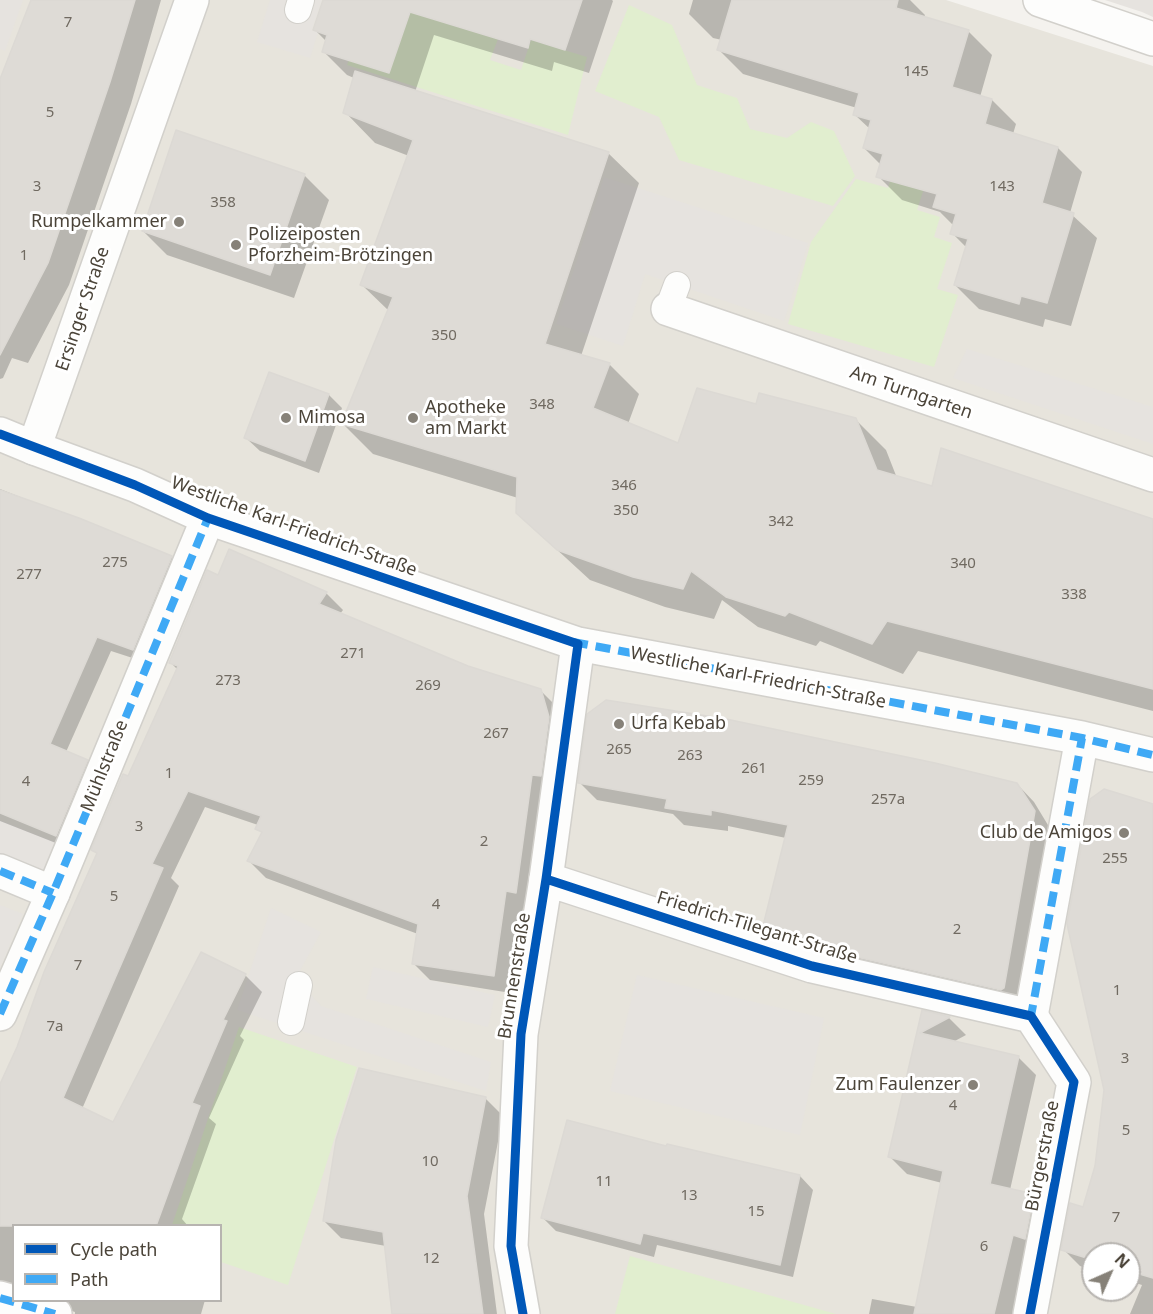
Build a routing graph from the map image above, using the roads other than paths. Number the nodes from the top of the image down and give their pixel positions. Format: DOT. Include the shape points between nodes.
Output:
graph roads {
  1 [pos="192,0"];
  2 [pos="1040,0"];
  3 [pos="1144,28"];
  4 [pos="673,297"];
  5 [pos="0,434"];
  6 [pos="34,448"];
  7 [pos="1153,475"];
  8 [pos="208,518"];
  9 [pos="578,644"];
  10 [pos="1082,738"];
  11 [pos="1153,755"];
  12 [pos="0,871"];
  13 [pos="546,879"];
  14 [pos="53,893"];
  15 [pos="299,985"];
  16 [pos="0,1014"];
  17 [pos="1031,1016"];
  18 [pos="291,1022"];
  19 [pos="14,1302"];
  20 [pos="55,1314"];
  21 [pos="523,1314"];
  22 [pos="1030,1314"];
  1 -- 6 [label="street, Ersinger Straße"];
  2 -- 3 [label="street"];
  4 -- 7 [label="street, Am Turngarten"];
  5 -- 6 [label="street, Westliche Karl-Friedrich-Straße"];
  6 -- 8 [label="street, Westliche Karl-Friedrich-Straße" via="135,485"];
  8 -- 9 [label="street, Westliche Karl-Friedrich-Straße"];
  8 -- 14 [label="street, Mühlstraße"];
  9 -- 10 [label="street, Westliche Karl-Friedrich-Straße"];
  9 -- 13 [label="street, Brunnenstraße"];
  10 -- 11 [label="street, Westliche Karl-Friedrich-Straße"];
  10 -- 17 [label="street"];
  12 -- 14 [label="street"];
  13 -- 17 [label="street, Friedrich-Tilegant-Straße" via="812,966"];
  13 -- 21 [label="street, Brunnenstraße" via="521,1034 511,1246"];
  14 -- 16 [label="street, Mühlstraße"];
  15 -- 18 [label="lane"];
  17 -- 22 [label="street, Bürgerstraße" via="1074,1082"];
  19 -- 20 [label="street"];
}
